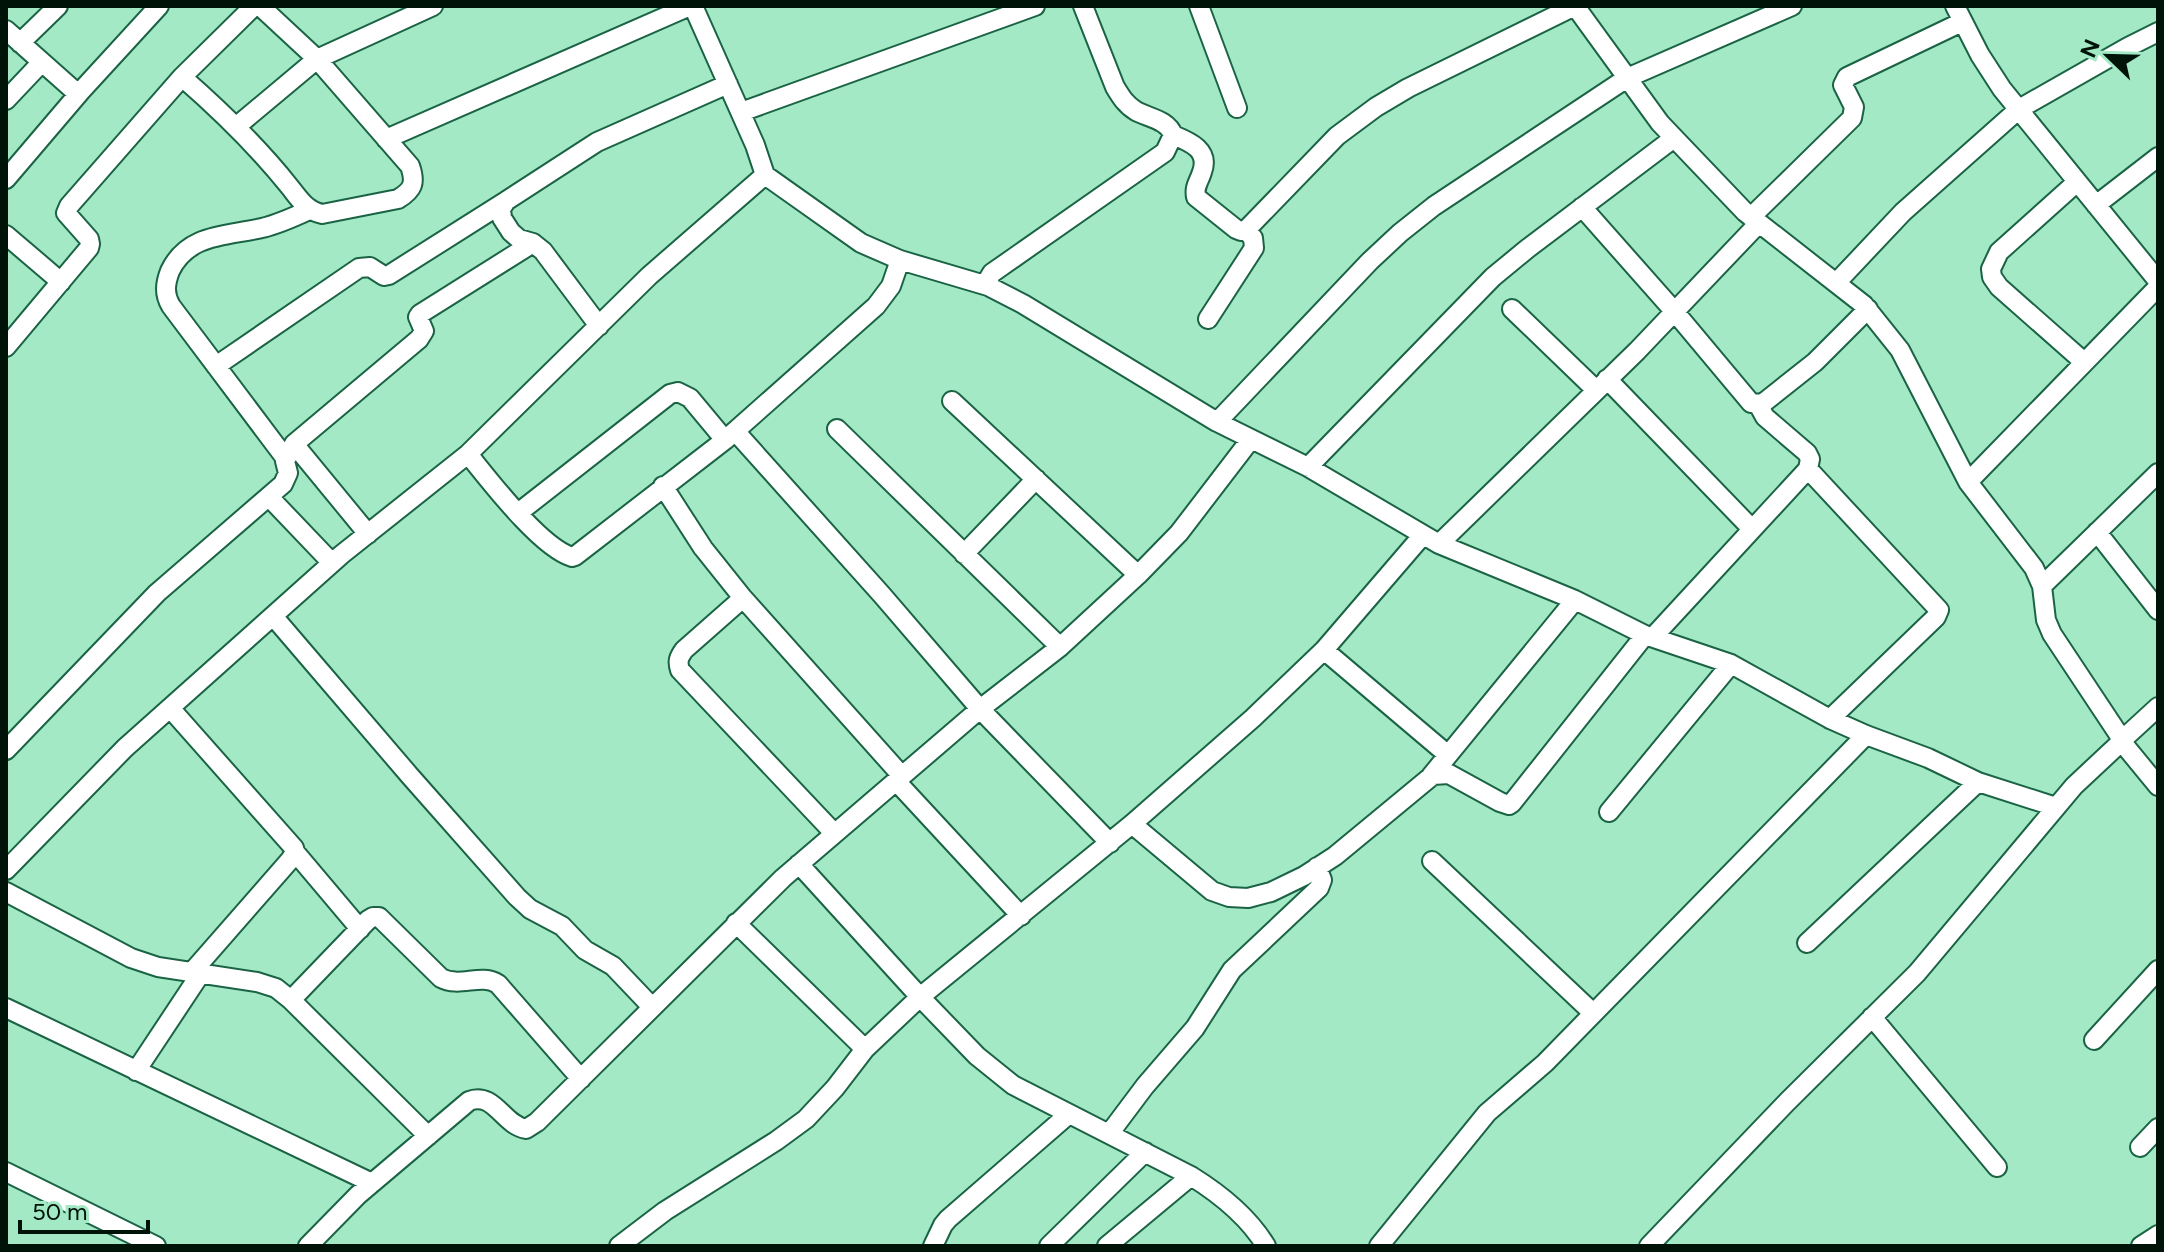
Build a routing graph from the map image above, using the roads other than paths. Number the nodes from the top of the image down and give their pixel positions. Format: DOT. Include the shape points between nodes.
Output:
graph roads {
  1 [pos="58,6"];
  2 [pos="159,6"];
  3 [pos="257,6"];
  4 [pos="433,6"];
  5 [pos="692,6"];
  6 [pos="1035,6"];
  7 [pos="1083,6"];
  8 [pos="1199,6"];
  9 [pos="1792,6"];
  10 [pos="1959,14"];
  11 [pos="6,30"];
  12 [pos="2158,32"];
  13 [pos="20,43"];
  14 [pos="317,59"];
  15 [pos="41,63"];
  16 [pos="182,77"];
  17 [pos="1627,78"];
  18 [pos="728,84"];
  19 [pos="78,94"];
  20 [pos="6,100"];
  21 [pos="1237,108"];
  22 [pos="2019,109"];
  23 [pos="741,112"];
  24 [pos="237,126"];
  25 [pos="1173,135"];
  26 [pos="1674,138"];
  27 [pos="386,139"];
  28 [pos="2158,157"];
  29 [pos="765,175"];
  30 [pos="6,179"];
  31 [pos="2077,182"];
  32 [pos="506,201"];
  33 [pos="2096,205"];
  34 [pos="1582,207"];
  35 [pos="309,210"];
  36 [pos="1755,220"];
  37 [pos="1246,230"];
  38 [pos="6,235"];
  39 [pos="533,243"];
  40 [pos="900,260"];
  41 [pos="61,282"];
  42 [pos="1836,283"];
  43 [pos="2158,284"];
  44 [pos="988,286"];
  45 [pos="1512,309"];
  46 [pos="1868,309"];
  47 [pos="1674,311"];
  48 [pos="1208,319"];
  49 [pos="599,326"];
  50 [pos="6,347"];
  51 [pos="2084,362"];
  52 [pos="216,366"];
  53 [pos="1602,385"];
  54 [pos="952,401"];
  55 [pos="1762,404"];
  56 [pos="1217,422"];
  57 [pos="837,429"];
  58 [pos="730,435"];
  59 [pos="1251,439"];
  60 [pos="290,451"];
  61 [pos="468,454"];
  62 [pos="1308,467"];
  63 [pos="1808,469"];
  64 [pos="2158,473"];
  65 [pos="1036,479"];
  66 [pos="1968,482"];
  67 [pos="663,486"];
  68 [pos="269,497"];
  69 [pos="518,513"];
  70 [pos="1752,529"];
  71 [pos="2097,532"];
  72 [pos="368,534"];
  73 [pos="1431,540"];
  74 [pos="964,554"];
  75 [pos="332,563"];
  76 [pos="1138,575"];
  77 [pos="2042,586"];
  78 [pos="743,598"];
  79 [pos="1575,600"];
  80 [pos="2158,610"];
  81 [pos="273,616"];
  82 [pos="1649,636"];
  83 [pos="1060,647"];
  84 [pos="1324,650"];
  85 [pos="1731,664"];
  86 [pos="2158,707"];
  87 [pos="170,708"];
  88 [pos="980,709"];
  89 [pos="1830,719"];
  90 [pos="1866,735"];
  91 [pos="2121,740"];
  92 [pos="6,750"];
  93 [pos="1448,755"];
  94 [pos="1431,776"];
  95 [pos="899,778"];
  96 [pos="1978,782"];
  97 [pos="2158,786"];
  98 [pos="2056,807"];
  99 [pos="1609,812"];
  100 [pos="1132,824"];
  101 [pos="834,833"];
  102 [pos="1110,843"];
  103 [pos="295,852"];
  104 [pos="1432,861"];
  105 [pos="799,864"];
  106 [pos="1317,867"];
  107 [pos="6,870"];
  108 [pos="6,892"];
  109 [pos="1021,916"];
  110 [pos="736,923"];
  111 [pos="360,929"];
  112 [pos="1807,943"];
  113 [pos="2158,970"];
  114 [pos="196,973"];
  115 [pos="920,997"];
  116 [pos="291,1000"];
  117 [pos="652,1007"];
  118 [pos="6,1008"];
  119 [pos="1593,1013"];
  120 [pos="1872,1017"];
  121 [pos="2094,1040"];
  122 [pos="865,1049"];
  123 [pos="136,1071"];
  124 [pos="581,1079"];
  125 [pos="1069,1114"];
  126 [pos="2158,1128"];
  127 [pos="1109,1134"];
  128 [pos="428,1136"];
  129 [pos="2140,1147"];
  130 [pos="1145,1152"];
  131 [pos="1997,1167"];
  132 [pos="6,1172"];
  133 [pos="1191,1176"];
  134 [pos="372,1183"];
  135 [pos="127,1232"];
  136 [pos="2158,1235"];
  137 [pos="114,1246"];
  138 [pos="156,1246"];
  139 [pos="308,1246"];
  140 [pos="619,1246"];
  141 [pos="933,1246"];
  142 [pos="1049,1246"];
  143 [pos="1107,1246"];
  144 [pos="1266,1246"];
  145 [pos="1379,1246"];
  146 [pos="1649,1246"];
  147 [pos="2141,1246"];
  1 -- 13 [label="street"];
  2 -- 19 [label="street"];
  3 -- 14 [label="street"];
  3 -- 16 [label="street"];
  4 -- 14 [label="street"];
  5 -- 18 [label="street"];
  5 -- 27 [label="street"];
  6 -- 23 [label="street"];
  7 -- 25 [label="street" via="1121,98"];
  8 -- 21 [label="street"];
  9 -- 17 [label="street"];
  10 -- 22 [label="street"];
  10 -- 36 [label="street" via="1847,77 1843,85 1854,107 1852,118"];
  11 -- 13 [label="street"];
  12 -- 22 [label="street"];
  13 -- 15 [label="street"];
  14 -- 24 [label="street"];
  14 -- 27 [label="street"];
  15 -- 19 [label="street"];
  15 -- 20 [label="street"];
  16 -- 24 [label="street"];
  16 -- 41 [label="street" via="67,209 90,244"];
  17 -- 26 [label="street"];
  17 -- 37 [label="street" via="1575,6 1376,107 1337,136"];
  17 -- 56 [label="street" via="1400,233"];
  18 -- 23 [label="street"];
  18 -- 32 [label="street" via="597,142"];
  19 -- 30 [label="street"];
  22 -- 31 [label="street"];
  22 -- 42 [label="street" via="1903,212"];
  23 -- 29 [label="street"];
  24 -- 35 [label="street"];
  25 -- 37 [label="street" via="1204,157 1196,197 1236,229"];
  25 -- 44 [label="street" via="1165,152 992,273"];
  26 -- 34 [label="street"];
  26 -- 36 [label="street"];
  27 -- 35 [label="street" via="414,176 407,194 322,214"];
  28 -- 33 [label="street"];
  29 -- 40 [label="street" via="861,243"];
  29 -- 49 [label="street"];
  31 -- 33 [label="street"];
  31 -- 51 [label="street" via="1999,252 1991,269 1999,287"];
  32 -- 39 [label="street" via="502,218 511,232"];
  32 -- 52 [label="street" via="394,273 384,276 370,267 359,268"];
  33 -- 43 [label="street"];
  34 -- 47 [label="street"];
  34 -- 62 [label="street" via="1493,277"];
  35 -- 52 [label="street" via="272,225 200,241 171,268 167,299"];
  36 -- 42 [label="street"];
  36 -- 47 [label="street"];
  37 -- 48 [label="street" via="1254,248"];
  38 -- 41 [label="street"];
  39 -- 49 [label="street"];
  39 -- 60 [label="street" via="420,314 424,331 419,339"];
  40 -- 44 [label="street"];
  40 -- 58 [label="street" via="891,286 876,306"];
  41 -- 50 [label="street"];
  42 -- 46 [label="street"];
  43 -- 51 [label="street"];
  44 -- 56 [label="street"];
  45 -- 53 [label="street"];
  46 -- 55 [label="street" via="1815,362"];
  46 -- 66 [label="street" via="1900,350"];
  47 -- 53 [label="street"];
  47 -- 55 [label="street" via="1751,403"];
  49 -- 61 [label="street"];
  51 -- 66 [label="street"];
  52 -- 60 [label="street"];
  53 -- 70 [label="street"];
  53 -- 73 [label="street"];
  54 -- 65 [label="street"];
  55 -- 63 [label="street" via="1761,412 1807,453"];
  56 -- 59 [label="street"];
  57 -- 74 [label="street"];
  58 -- 67 [label="street"];
  58 -- 69 [label="street" via="690,398 670,394"];
  58 -- 88 [label="street" via="882,595"];
  59 -- 62 [label="street"];
  59 -- 76 [label="street" via="1179,533"];
  60 -- 68 [label="street" via="287,478"];
  60 -- 72 [label="street"];
  61 -- 69 [label="street"];
  61 -- 72 [label="street"];
  62 -- 73 [label="street"];
  63 -- 70 [label="street"];
  63 -- 89 [label="street" via="1939,610"];
  64 -- 71 [label="street"];
  65 -- 74 [label="street"];
  65 -- 76 [label="street"];
  66 -- 77 [label="street"];
  67 -- 69 [label="street" via="572,557"];
  67 -- 78 [label="street"];
  68 -- 75 [label="street"];
  68 -- 92 [label="street" via="157,593"];
  70 -- 82 [label="street"];
  71 -- 77 [label="street"];
  71 -- 80 [label="street"];
  72 -- 75 [label="street"];
  73 -- 79 [label="street"];
  73 -- 84 [label="street"];
  74 -- 83 [label="street"];
  75 -- 81 [label="street"];
  76 -- 83 [label="street"];
  77 -- 91 [label="street" via="2052,634"];
  78 -- 95 [label="street"];
  78 -- 101 [label="street" via="684,650 680,670"];
  79 -- 82 [label="street"];
  79 -- 93 [label="street"];
  81 -- 87 [label="street"];
  81 -- 117 [label="street" via="517,897 613,966"];
  82 -- 85 [label="street"];
  82 -- 94 [label="street" via="1509,805 1449,774"];
  83 -- 88 [label="street"];
  84 -- 93 [label="street"];
  84 -- 100 [label="street"];
  85 -- 89 [label="street"];
  85 -- 99 [label="street"];
  86 -- 91 [label="street"];
  87 -- 103 [label="street"];
  87 -- 107 [label="street"];
  88 -- 95 [label="street"];
  88 -- 102 [label="street"];
  89 -- 90 [label="street"];
  90 -- 96 [label="street"];
  90 -- 119 [label="street"];
  91 -- 97 [label="street"];
  91 -- 98 [label="street"];
  93 -- 94 [label="street"];
  94 -- 106 [label="street"];
  95 -- 101 [label="street"];
  95 -- 109 [label="street"];
  96 -- 98 [label="street"];
  96 -- 112 [label="street"];
  98 -- 120 [label="street" via="1917,973"];
  100 -- 102 [label="street"];
  100 -- 106 [label="street" via="1212,891 1229,897 1271,892"];
  101 -- 105 [label="street"];
  102 -- 109 [label="street"];
  103 -- 111 [label="street"];
  103 -- 114 [label="street"];
  104 -- 119 [label="street"];
  105 -- 110 [label="street"];
  105 -- 115 [label="street"];
  106 -- 127 [label="street" via="1319,888 1232,970 1200,1022"];
  108 -- 114 [label="street" via="131,958"];
  109 -- 115 [label="street"];
  110 -- 117 [label="street"];
  110 -- 122 [label="street"];
  111 -- 116 [label="street"];
  111 -- 124 [label="street" via="379,917 441,978 452,983 493,980"];
  113 -- 121 [label="street"];
  114 -- 116 [label="street" via="257,982"];
  114 -- 123 [label="street"];
  115 -- 122 [label="street"];
  115 -- 125 [label="street" via="1013,1085"];
  116 -- 128 [label="street"];
  117 -- 124 [label="street"];
  118 -- 123 [label="street"];
  119 -- 145 [label="street" via="1487,1113"];
  120 -- 131 [label="street"];
  120 -- 146 [label="street"];
  122 -- 140 [label="street" via="806,1119"];
  123 -- 134 [label="street"];
  124 -- 128 [label="street" via="526,1129 476,1098"];
  125 -- 127 [label="street"];
  125 -- 141 [label="street" via="948,1219"];
  126 -- 129 [label="street"];
  127 -- 130 [label="street"];
  128 -- 134 [label="street"];
  130 -- 133 [label="street"];
  130 -- 142 [label="street"];
  132 -- 135 [label="street"];
  133 -- 143 [label="street"];
  133 -- 144 [label="street" via="1239,1211"];
  134 -- 139 [label="street"];
  135 -- 137 [label="street"];
  135 -- 138 [label="street"];
  136 -- 147 [label="street"];
}
